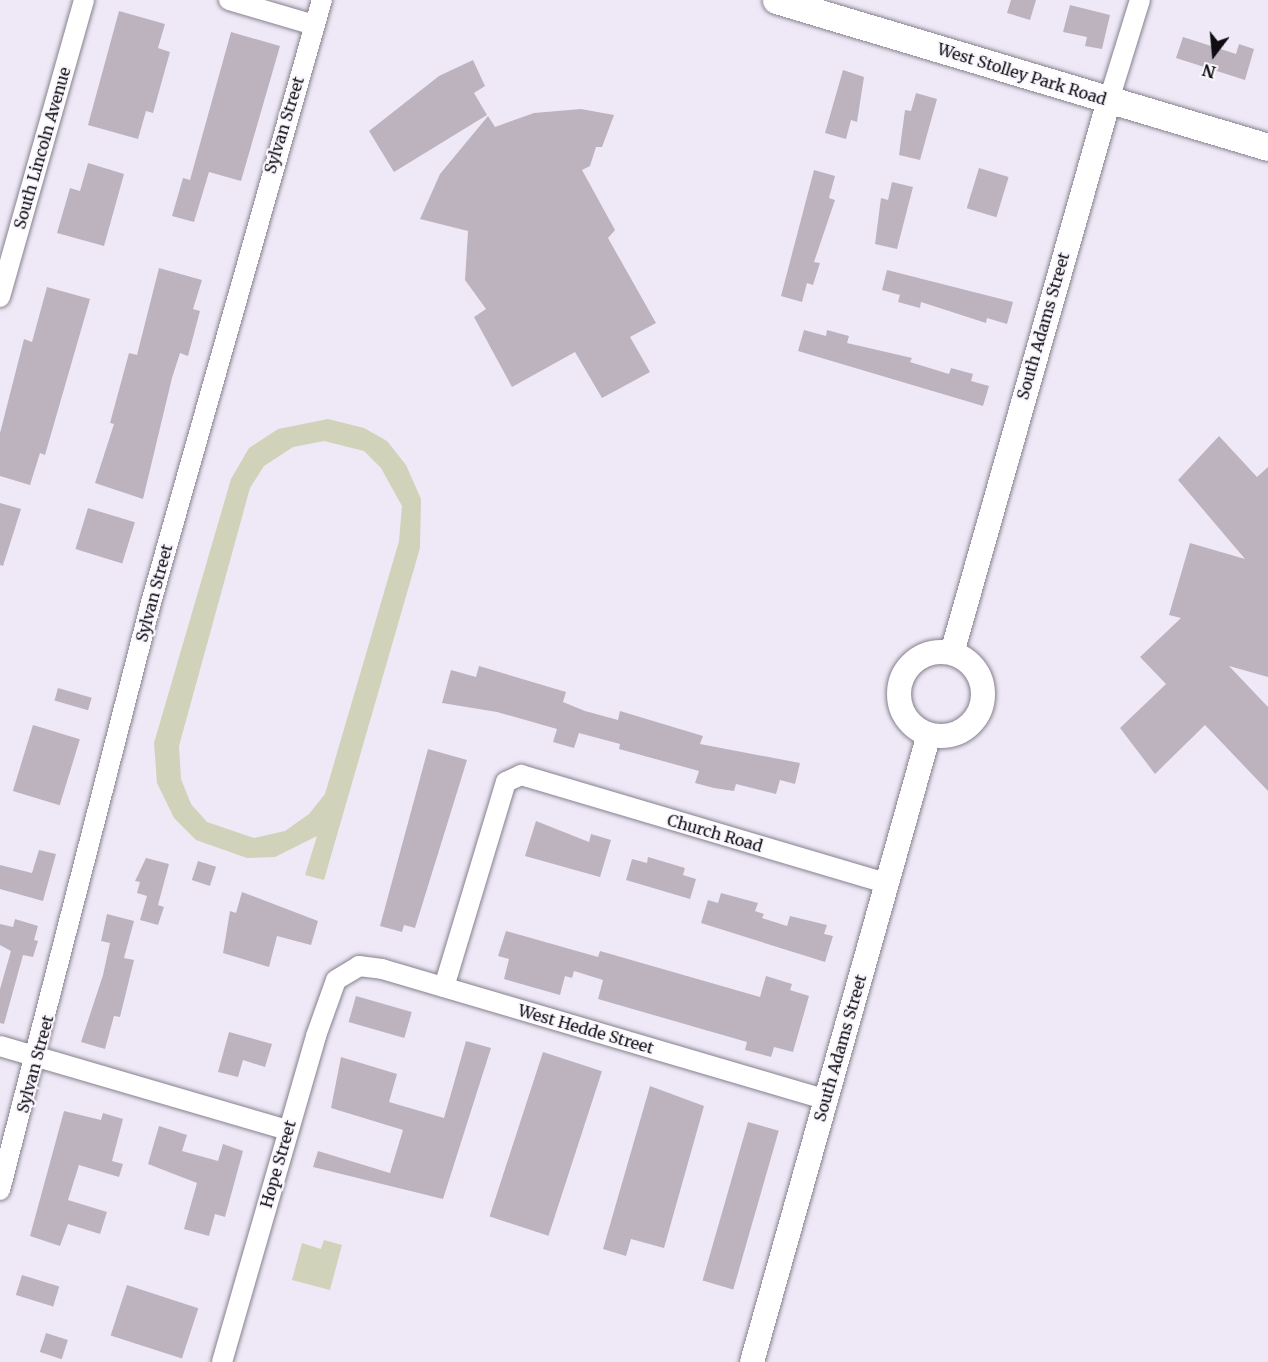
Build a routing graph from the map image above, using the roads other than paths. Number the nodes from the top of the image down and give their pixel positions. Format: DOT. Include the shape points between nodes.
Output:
graph roads {
  1 [pos="84,0"];
  2 [pos="229,0"];
  3 [pos="322,0"];
  4 [pos="776,0"];
  5 [pos="1140,0"];
  6 [pos="314,25"];
  7 [pos="1108,100"];
  8 [pos="1268,147"];
  9 [pos="0,297"];
  10 [pos="952,653"];
  11 [pos="929,734"];
  12 [pos="888,884"];
  13 [pos="348,973"];
  14 [pos="444,987"];
  15 [pos="0,1046"];
  16 [pos="37,1058"];
  17 [pos="824,1099"];
  18 [pos="288,1130"];
  19 [pos="0,1190"];
  20 [pos="222,1362"];
  21 [pos="752,1362"];
  1 -- 9 [label="street, South Lincoln Avenue"];
  2 -- 6 [label="street"];
  3 -- 6 [label="street, Sylvan Street"];
  4 -- 7 [label="main road, West Stolley Park Road"];
  5 -- 7 [label="street, South Adams Street"];
  6 -- 16 [label="street, Sylvan Street" via="152,599"];
  7 -- 8 [label="main road, West Stolley Park Road"];
  7 -- 10 [label="street, South Adams Street"];
  10 -- 11 [label="street" via="922,656 899,682 904,717"];
  10 -- 11 [label="street" via="981,674 981,705 961,731"];
  11 -- 12 [label="street, South Adams Street"];
  12 -- 14 [label="street, Church Road" via="521,775 506,782"];
  12 -- 17 [label="street, South Adams Street"];
  13 -- 14 [label="street, West Hedde Street" via="359,966 381,969"];
  13 -- 18 [label="street, Hope Street" via="336,980"];
  14 -- 17 [label="street, West Hedde Street"];
  15 -- 16 [label="street"];
  16 -- 18 [label="street"];
  16 -- 19 [label="street, Sylvan Street"];
  17 -- 21 [label="street, South Adams Street"];
  18 -- 20 [label="street, Hope Street"];
}
